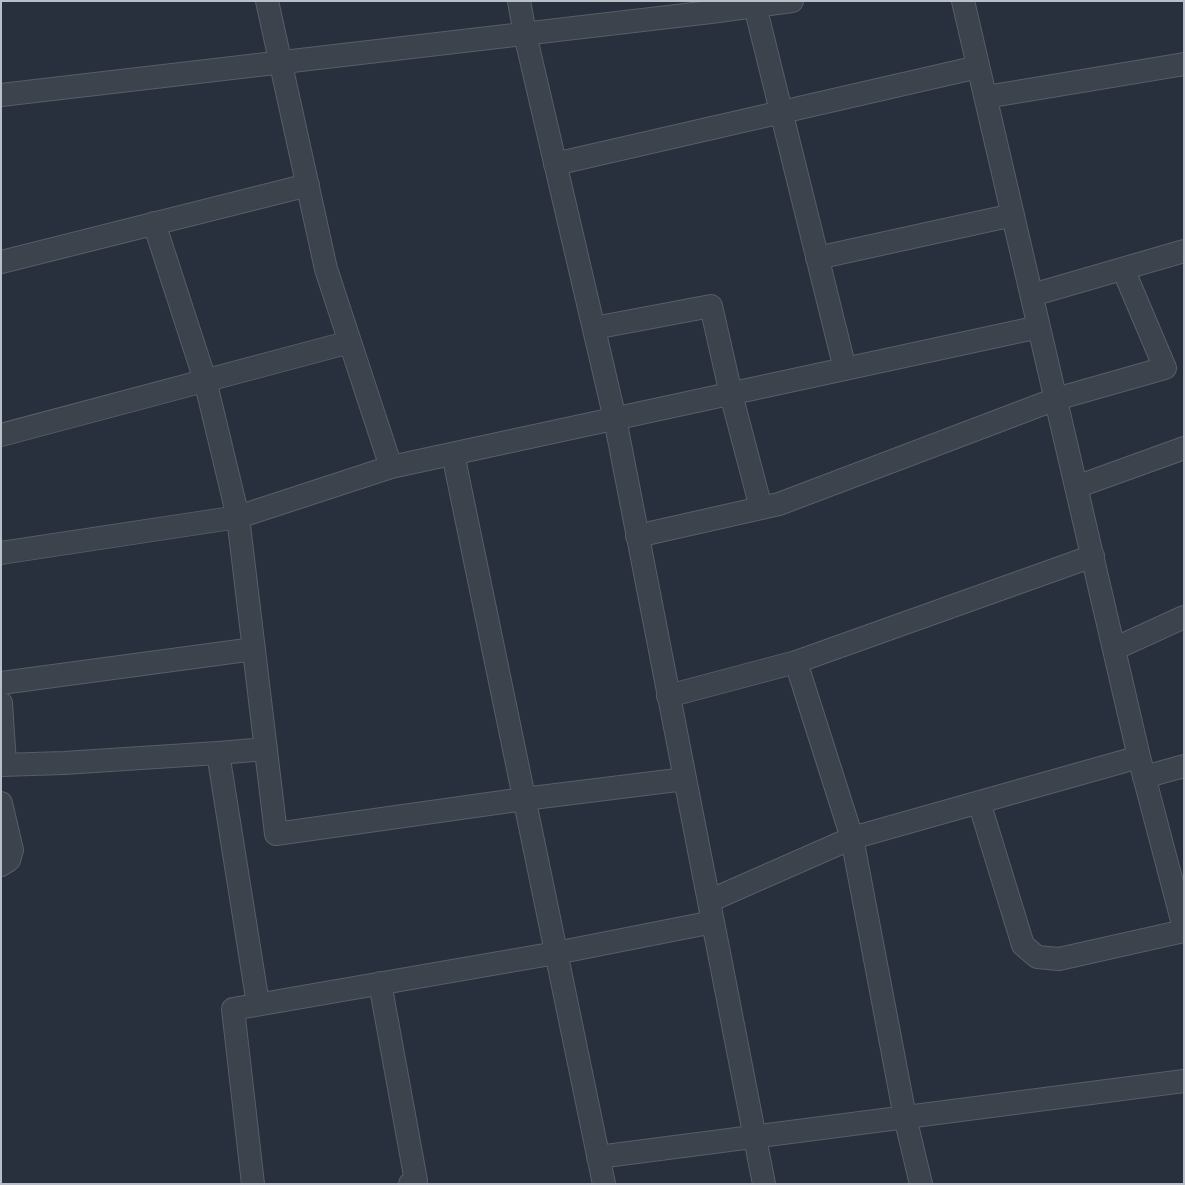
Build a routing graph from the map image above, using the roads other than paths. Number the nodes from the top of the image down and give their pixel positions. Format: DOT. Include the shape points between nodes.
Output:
graph roads {
  1 [pos="267,1"];
  2 [pos="519,1"];
  3 [pos="792,1"];
  4 [pos="963,1"];
  5 [pos="755,6"];
  6 [pos="710,7"];
  7 [pos="525,34"];
  8 [pos="280,62"];
  9 [pos="1184,64"];
  10 [pos="978,67"];
  11 [pos="1,95"];
  12 [pos="986,97"];
  13 [pos="781,112"];
  14 [pos="555,164"];
  15 [pos="308,185"];
  16 [pos="1013,215"];
  17 [pos="154,223"];
  18 [pos="1184,252"];
  19 [pos="817,258"];
  20 [pos="1,262"];
  21 [pos="1123,269"];
  22 [pos="1032,295"];
  23 [pos="1039,327"];
  24 [pos="594,328"];
  25 [pos="350,342"];
  26 [pos="845,369"];
  27 [pos="205,380"];
  28 [pos="732,394"];
  29 [pos="1056,399"];
  30 [pos="615,419"];
  31 [pos="1,435"];
  32 [pos="1184,448"];
  33 [pos="453,454"];
  34 [pos="391,467"];
  35 [pos="1076,487"];
  36 [pos="761,508"];
  37 [pos="238,517"];
  38 [pos="638,536"];
  39 [pos="1,553"];
  40 [pos="1093,556"];
  41 [pos="1184,617"];
  42 [pos="254,649"];
  43 [pos="1114,649"];
  44 [pos="796,662"];
  45 [pos="1,683"];
  46 [pos="668,696"];
  47 [pos="1,703"];
  48 [pos="266,749"];
  49 [pos="218,753"];
  50 [pos="3,764"];
  51 [pos="1184,766"];
  52 [pos="1142,767"];
  53 [pos="685,779"];
  54 [pos="524,799"];
  55 [pos="979,802"];
  56 [pos="1,803"];
  57 [pos="852,838"];
  58 [pos="1,865"];
  59 [pos="709,901"];
  60 [pos="713,922"];
  61 [pos="1184,928"];
  62 [pos="1184,931"];
  63 [pos="556,953"];
  64 [pos="380,983"];
  65 [pos="258,1004"];
  66 [pos="1184,1081"];
  67 [pos="905,1117"];
  68 [pos="754,1137"];
  69 [pos="598,1157"];
  70 [pos="253,1184"];
  71 [pos="410,1184"];
  72 [pos="604,1184"];
  73 [pos="764,1184"];
  74 [pos="921,1184"];
  1 -- 8 [label="street"];
  2 -- 7 [label="street"];
  3 -- 5 [label="street"];
  4 -- 10 [label="street"];
  5 -- 6 [label="street"];
  5 -- 13 [label="street"];
  6 -- 7 [label="street"];
  7 -- 8 [label="street"];
  7 -- 14 [label="street"];
  8 -- 11 [label="street"];
  8 -- 15 [label="street"];
  9 -- 12 [label="street"];
  10 -- 12 [label="street"];
  10 -- 13 [label="street"];
  12 -- 16 [label="street"];
  13 -- 14 [label="street"];
  13 -- 19 [label="street"];
  14 -- 24 [label="street"];
  15 -- 17 [label="street"];
  15 -- 25 [label="street" via="326,269"];
  16 -- 19 [label="street"];
  16 -- 22 [label="street"];
  17 -- 20 [label="street"];
  17 -- 27 [label="street"];
  18 -- 21 [label="street"];
  19 -- 26 [label="street"];
  21 -- 22 [label="street"];
  21 -- 29 [label="street" via="1164,368"];
  22 -- 23 [label="street"];
  23 -- 26 [label="street"];
  23 -- 29 [label="street"];
  24 -- 28 [label="street" via="711,306"];
  24 -- 30 [label="street"];
  25 -- 27 [label="street"];
  25 -- 34 [label="street"];
  26 -- 28 [label="street"];
  27 -- 31 [label="street"];
  27 -- 37 [label="street"];
  28 -- 30 [label="street"];
  28 -- 36 [label="street"];
  29 -- 35 [label="street"];
  29 -- 36 [label="street" via="786,501"];
  30 -- 33 [label="street"];
  30 -- 38 [label="street"];
  32 -- 35 [label="street"];
  33 -- 34 [label="street"];
  33 -- 54 [label="street"];
  34 -- 37 [label="street"];
  35 -- 40 [label="street"];
  36 -- 38 [label="street"];
  37 -- 39 [label="street"];
  37 -- 42 [label="street"];
  38 -- 46 [label="street"];
  40 -- 43 [label="street"];
  40 -- 44 [label="street"];
  41 -- 43 [label="street"];
  42 -- 45 [label="street"];
  42 -- 48 [label="street"];
  43 -- 52 [label="street"];
  44 -- 46 [label="street"];
  44 -- 57 [label="street"];
  46 -- 53 [label="street"];
  47 -- 50 [label="street"];
  48 -- 49 [label="street"];
  48 -- 54 [label="street" via="276,834"];
  49 -- 50 [label="street" via="64,763"];
  49 -- 65 [label="street"];
  51 -- 52 [label="street"];
  52 -- 55 [label="street"];
  52 -- 61 [label="street"];
  53 -- 54 [label="street"];
  53 -- 59 [label="street"];
  54 -- 63 [label="street"];
  55 -- 57 [label="street"];
  55 -- 62 [label="street" via="1023,945 1037,957 1059,959"];
  56 -- 58 [label="street" via="12,850 9,860"];
  57 -- 59 [label="street"];
  57 -- 67 [label="street"];
  59 -- 60 [label="street"];
  60 -- 63 [label="street"];
  60 -- 68 [label="street"];
  63 -- 64 [label="street"];
  63 -- 69 [label="street"];
  64 -- 65 [label="street"];
  64 -- 71 [label="street" via="416,1182"];
  65 -- 70 [label="street" via="233,1009"];
  66 -- 67 [label="street"];
  67 -- 68 [label="street"];
  67 -- 74 [label="street"];
  68 -- 69 [label="street"];
  68 -- 73 [label="street"];
  69 -- 72 [label="street"];
}
